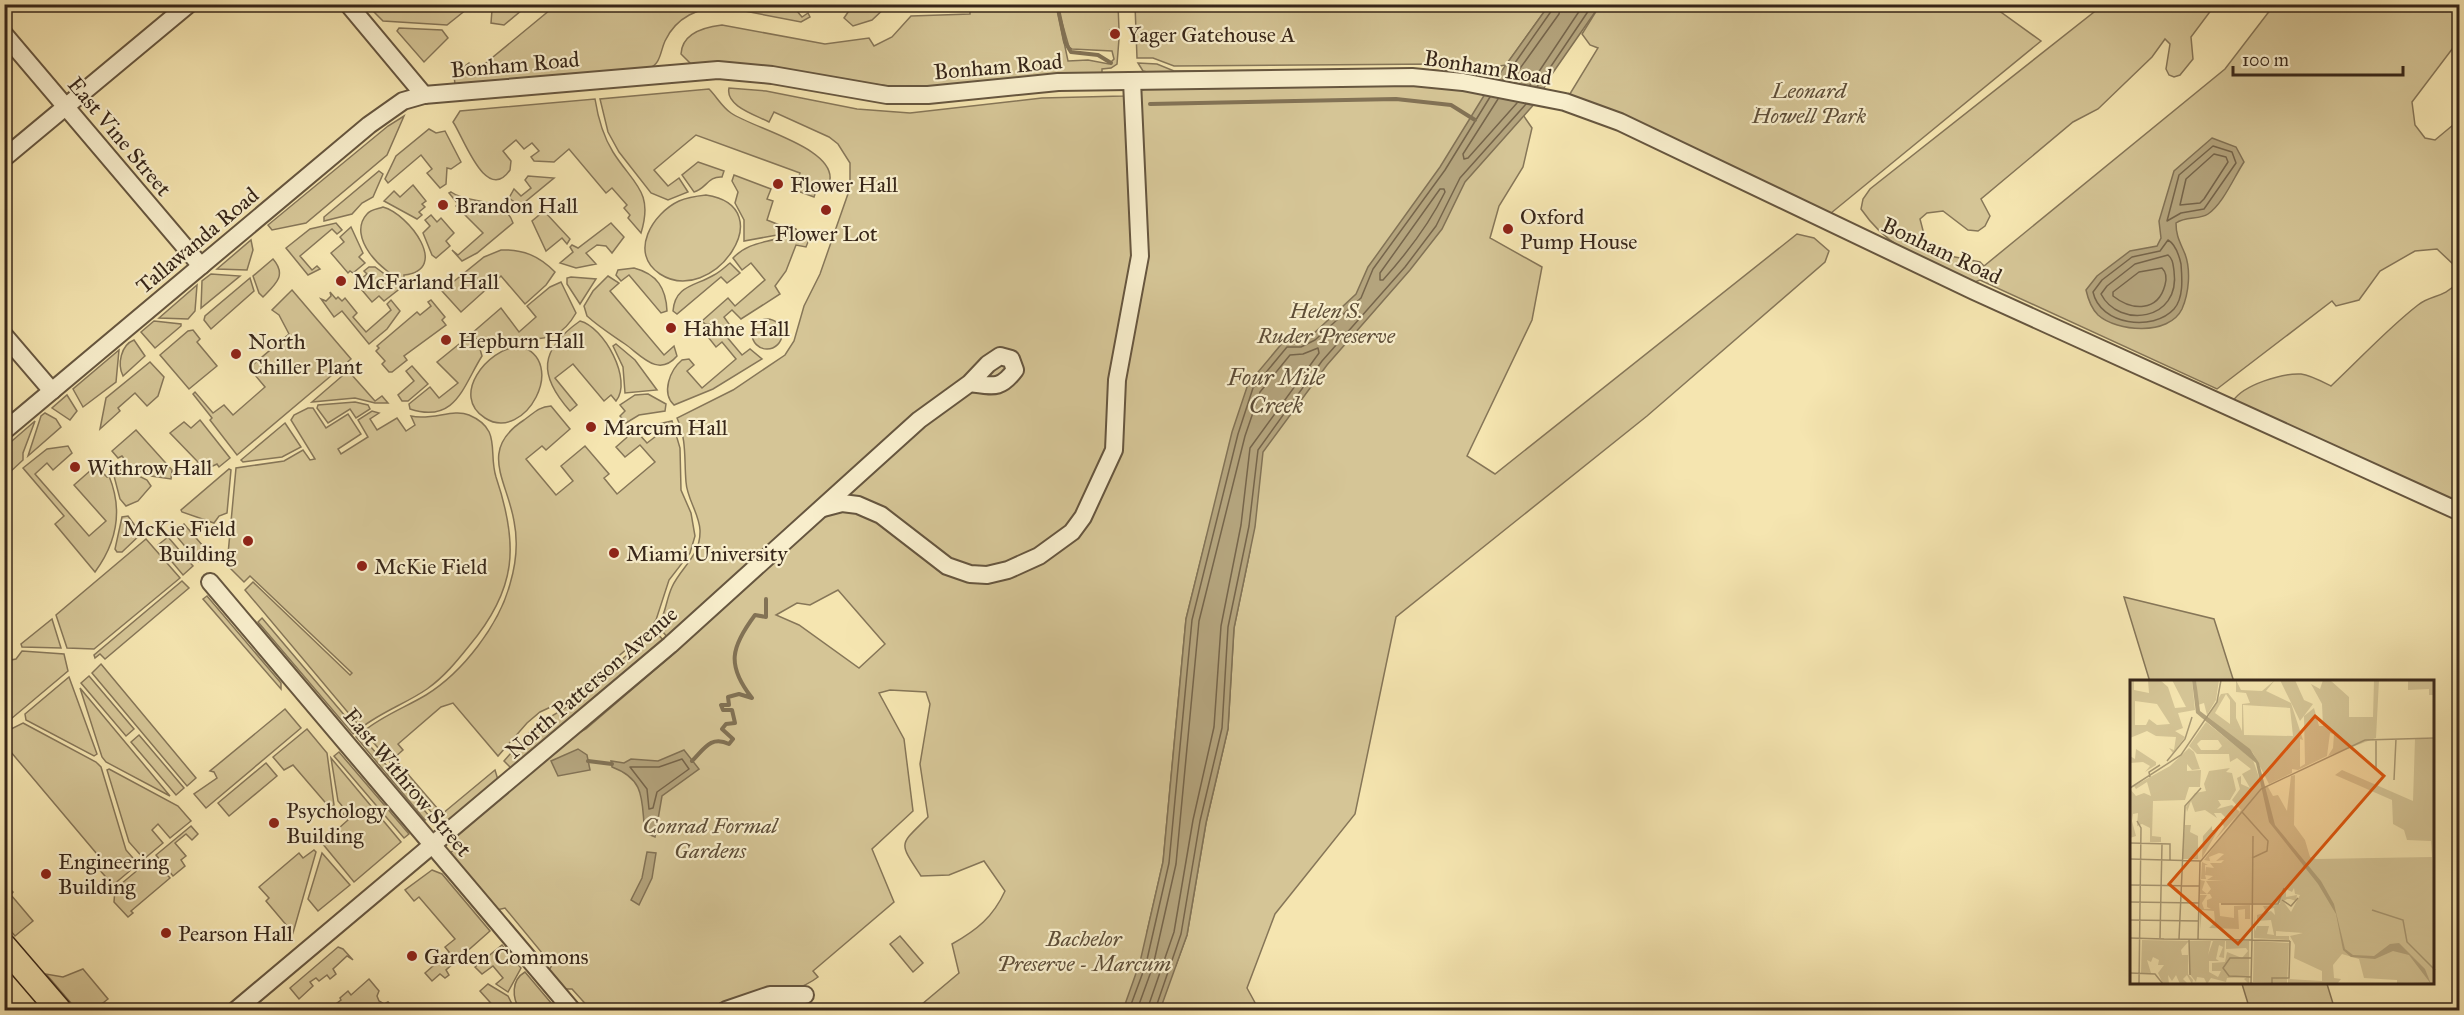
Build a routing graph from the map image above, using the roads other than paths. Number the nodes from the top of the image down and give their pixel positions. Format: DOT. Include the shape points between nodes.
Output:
graph roads {
  1 [pos="189,4"];
  2 [pos="348,4"];
  3 [pos="4,34"];
  4 [pos="1132,81"];
  5 [pos="424,95"];
  6 [pos="66,107"];
  7 [pos="4,158"];
  8 [pos="201,266"];
  9 [pos="4,335"];
  10 [pos="970,383"];
  11 [pos="52,391"];
  12 [pos="4,431"];
  13 [pos="822,508"];
  14 [pos="2460,512"];
  15 [pos="210,582"];
  16 [pos="432,846"];
  17 [pos="4,946"];
  18 [pos="4,958"];
  19 [pos="805,995"];
  20 [pos="47,1011"];
  21 [pos="59,1011"];
  22 [pos="236,1011"];
  23 [pos="572,1011"];
  24 [pos="726,1011"];
  1 -- 6 [label="street"];
  2 -- 5 [label="street"];
  3 -- 6 [label="street, East Vine Street"];
  4 -- 5 [label="street, Bonham Road" via="1058,82 928,95 887,95 718,70"];
  4 -- 13 [label="street" via="1140,256 1116,380 1114,450 1083,518 1072,532 1039,556 987,575 947,566 881,515 842,503"];
  4 -- 14 [label="street, Bonham Road" via="1412,77 1482,85 1565,102 1640,131 1964,286"];
  5 -- 8 [label="street, Tallawanda Road" via="404,100 369,125"];
  6 -- 7 [label="street"];
  6 -- 8 [label="street, East Vine Street"];
  8 -- 11 [label="street, Tallawanda Road"];
  9 -- 11 [label="street"];
  10 -- 13 [label="street, North Patterson Avenue" via="919,420"];
  11 -- 12 [label="street, Tallawanda Road"];
  13 -- 16 [label="street, North Patterson Avenue" via="670,645"];
  15 -- 16 [label="street, East Withrow Street"];
  16 -- 22 [label="street, North Patterson Avenue"];
  16 -- 23 [label="street, East Withrow Street"];
  17 -- 21 [label="highway"];
  18 -- 20 [label="highway"];
  19 -- 24 [label="street" via="770,995"];
}
